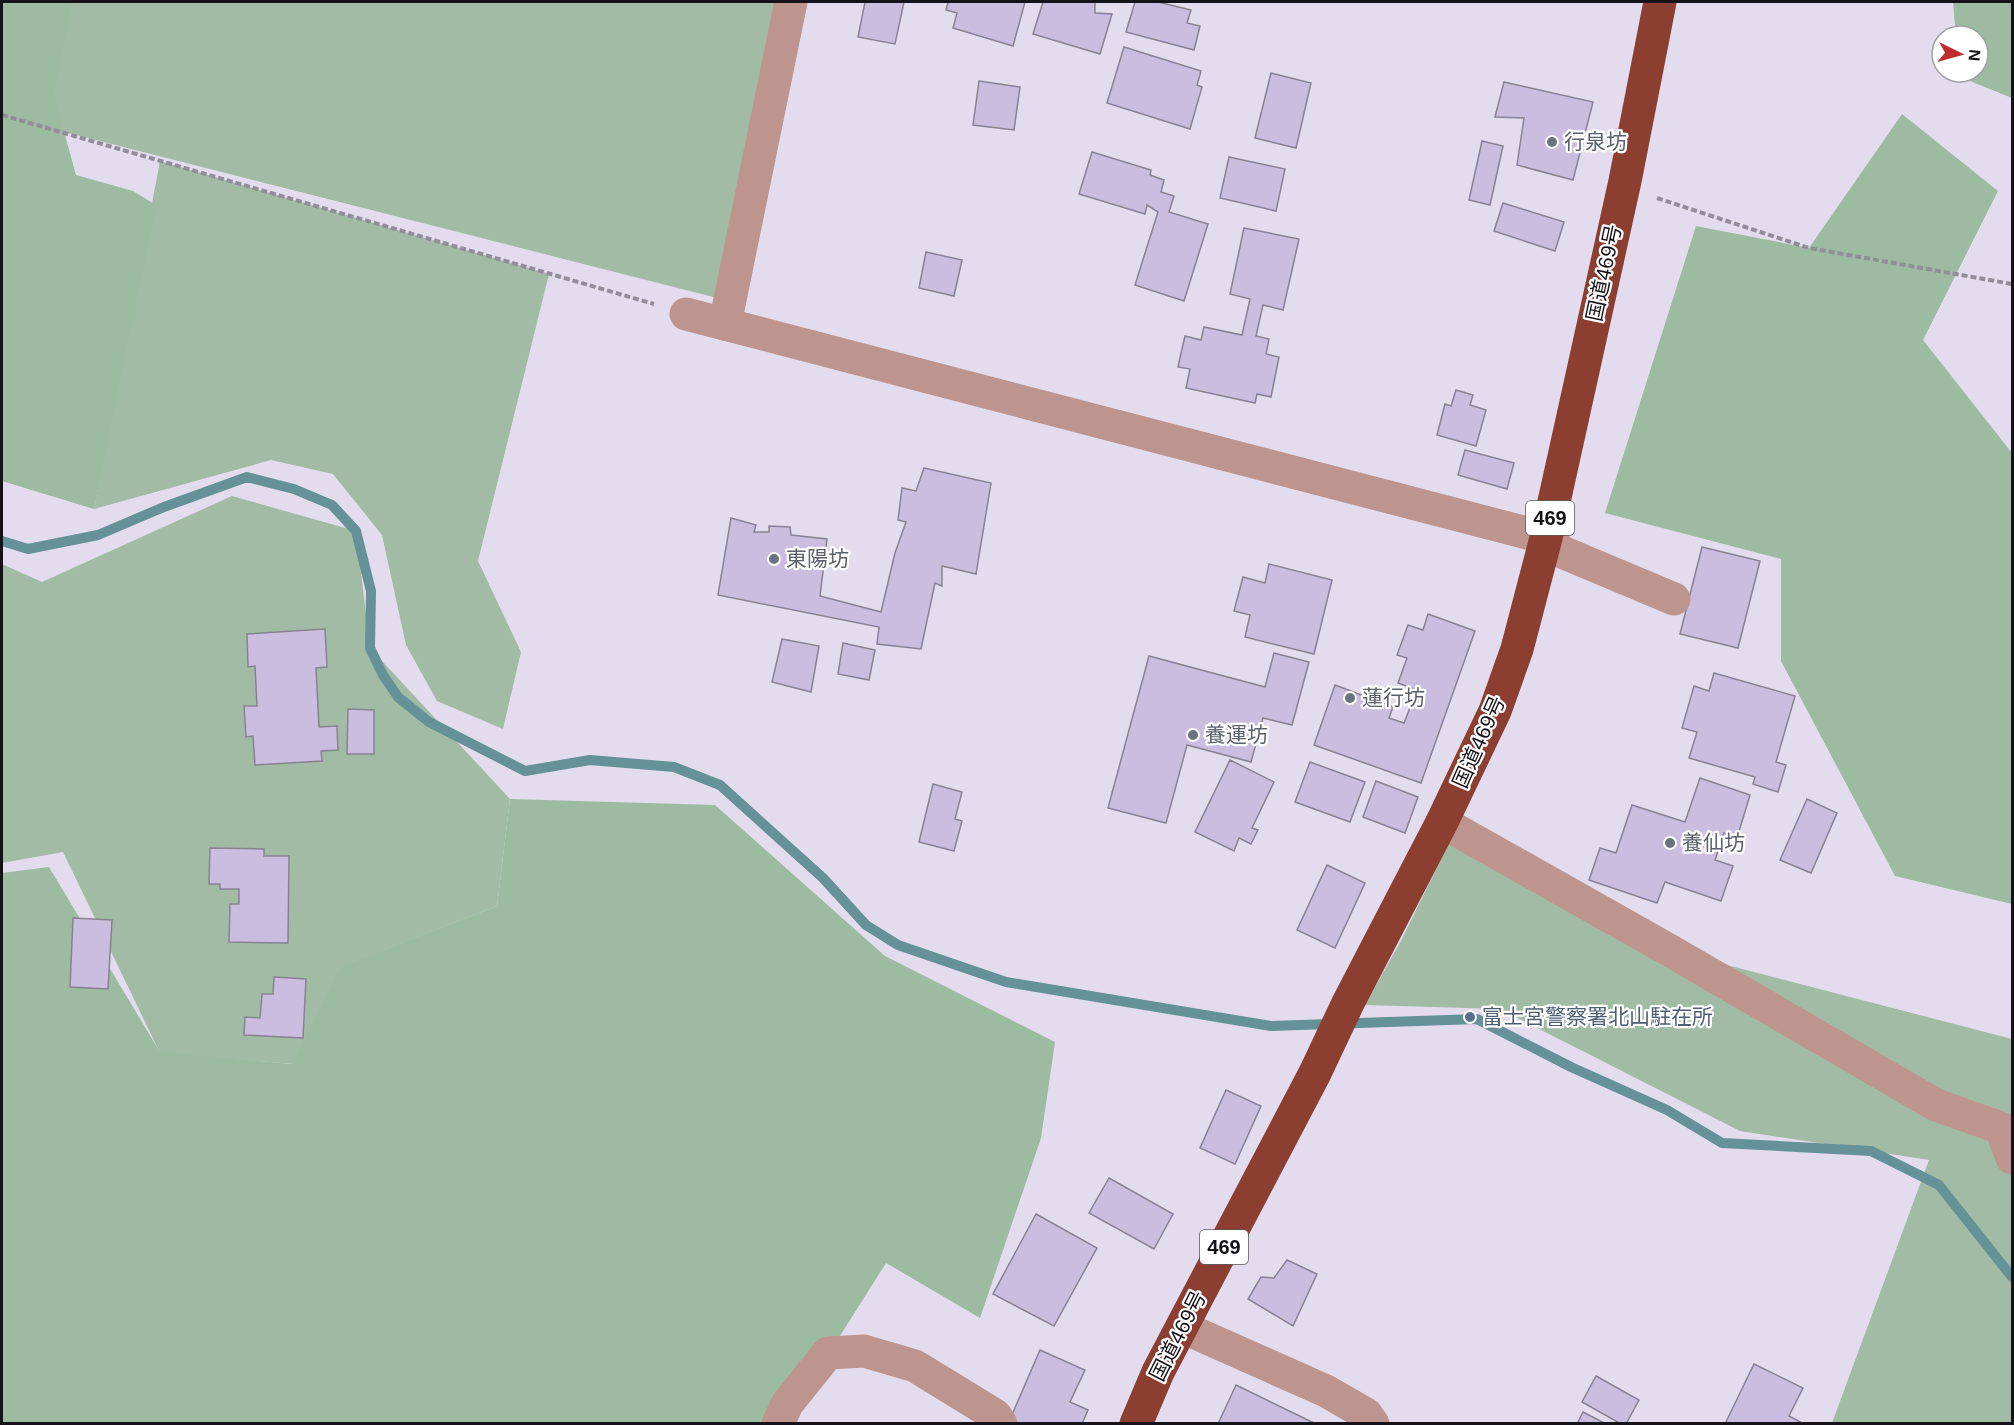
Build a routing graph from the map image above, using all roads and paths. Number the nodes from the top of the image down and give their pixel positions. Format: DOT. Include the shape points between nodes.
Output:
graph roads {
  1 [pos="791,2"];
  2 [pos="1660,2"];
  3 [pos="2,115"];
  4 [pos="1625,181"];
  5 [pos="2013,284"];
  6 [pos="686,314"];
  7 [pos="725,324"];
  8 [pos="1546,538"];
  9 [pos="1674,599"];
  10 [pos="1442,822"];
  11 [pos="2013,1158"];
  12 [pos="1182,1327"];
  13 [pos="778,1424"];
  14 [pos="1001,1424"];
  15 [pos="1136,1424"];
  16 [pos="1373,1424"];
  1 -- 7 [label="street"];
  2 -- 4 [label="highway, 国道469号 / 469"];
  3 -- 6 [label="path"];
  4 -- 5 [label="path" via="1647,195 1809,248"];
  4 -- 8 [label="highway, 国道469号 / 469"];
  6 -- 7 [label="street"];
  7 -- 8 [label="street"];
  8 -- 9 [label="street" via="1562,552"];
  8 -- 10 [label="highway, 国道469号 / 469" via="1517,649 1495,711"];
  10 -- 11 [label="street" via="1936,1105 2001,1128"];
  10 -- 12 [label="highway, 国道469号 / 469"];
  12 -- 15 [label="highway, 国道469号 / 469"];
  12 -- 16 [label="street" via="1326,1391 1366,1414"];
  13 -- 14 [label="street" via="787,1404 828,1353 864,1351 915,1366 995,1415"];
}
